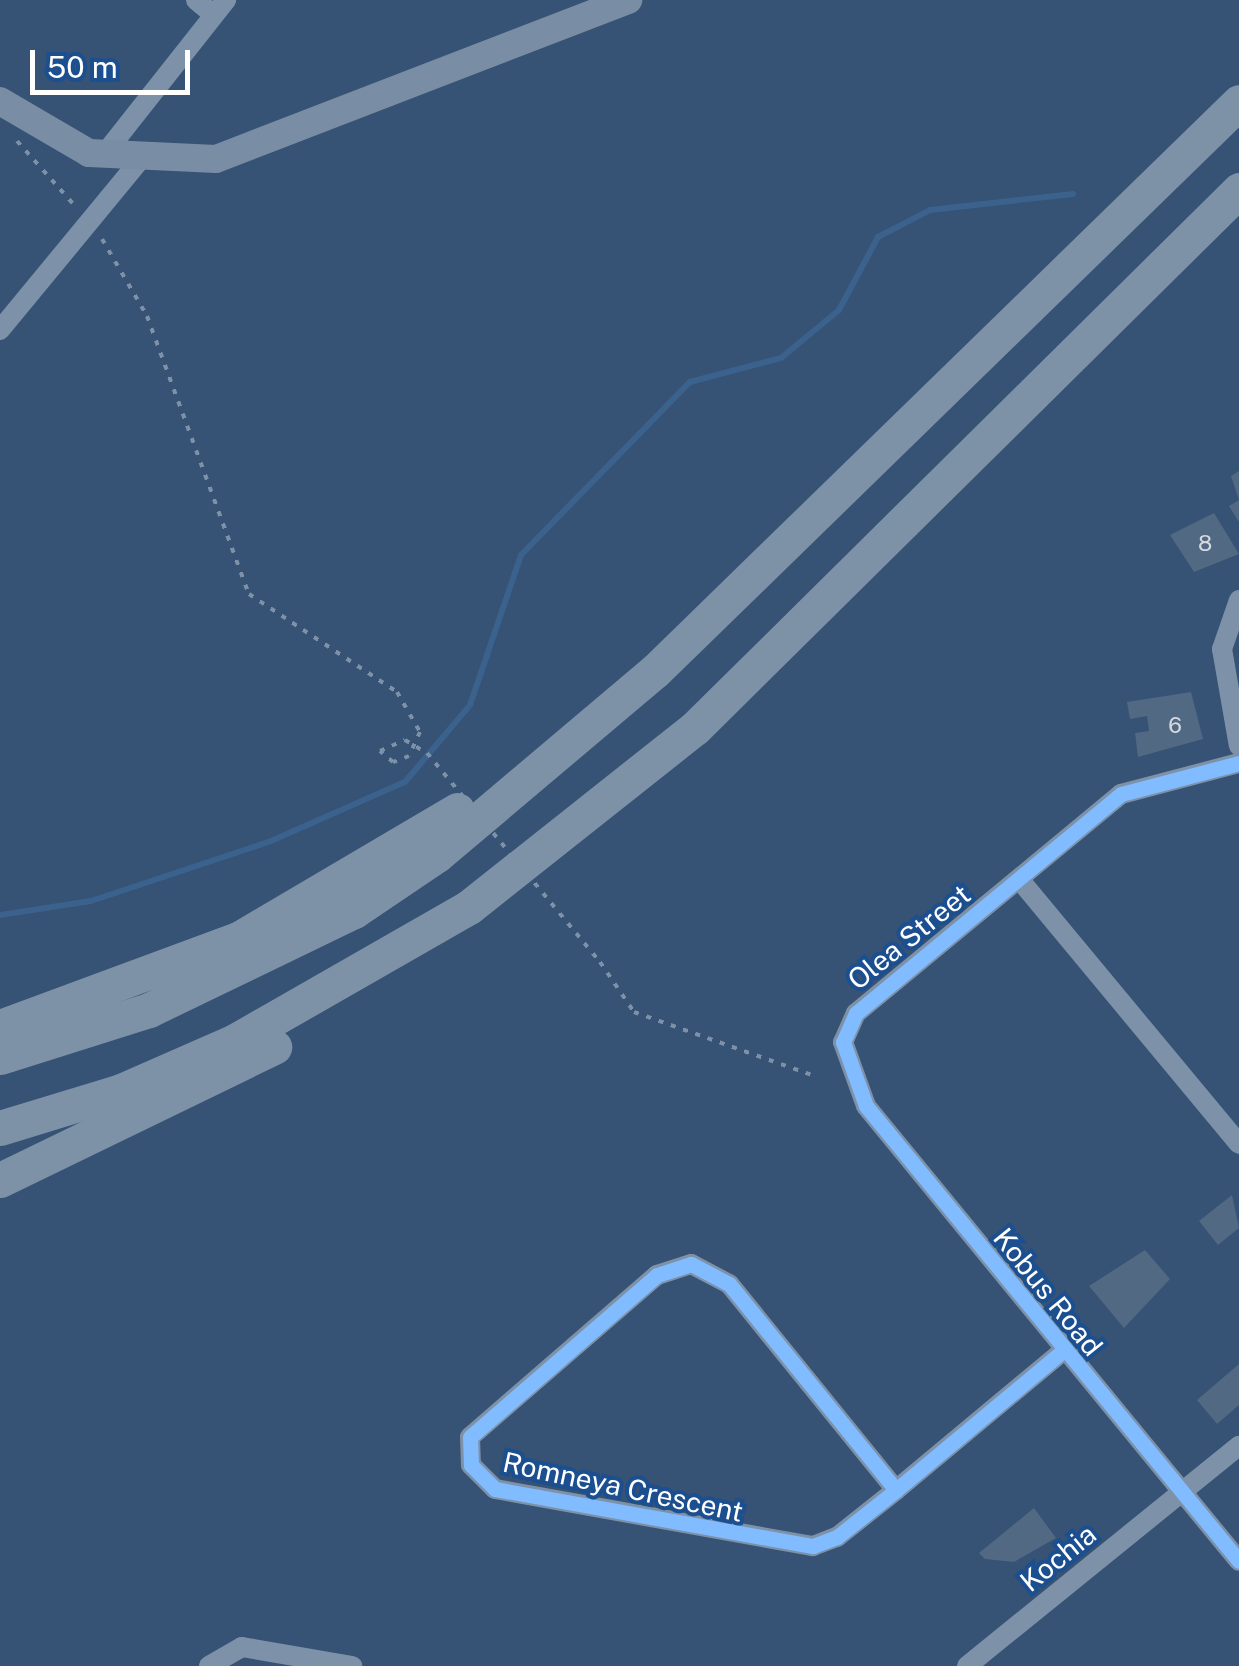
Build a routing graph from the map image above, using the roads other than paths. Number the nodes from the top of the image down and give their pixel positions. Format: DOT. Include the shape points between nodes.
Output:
graph roads {
  1 [pos="196,0"];
  2 [pos="628,0"];
  3 [pos="220,7"];
  4 [pos="0,80"];
  5 [pos="0,101"];
  6 [pos="1239,102"];
  7 [pos="97,149"];
  8 [pos="140,160"];
  9 [pos="1239,190"];
  10 [pos="0,330"];
  11 [pos="796,528"];
  12 [pos="1239,600"];
  13 [pos="695,728"];
  14 [pos="1239,746"];
  15 [pos="1239,762"];
  16 [pos="1020,880"];
  17 [pos="0,1027"];
  18 [pos="842,1042"];
  19 [pos="0,1057"];
  20 [pos="0,1128"];
  21 [pos="1239,1144"];
  22 [pos="0,1180"];
  23 [pos="1063,1351"];
  24 [pos="1239,1446"];
  25 [pos="896,1490"];
  26 [pos="1183,1492"];
  27 [pos="1239,1561"];
  28 [pos="209,1666"];
  29 [pos="352,1666"];
  30 [pos="967,1666"];
  1 -- 3 [label="street"];
  2 -- 8 [label="street" via="266,147 216,159"];
  3 -- 7 [label="street"];
  4 -- 7 [label="street"];
  5 -- 7 [label="street"];
  6 -- 11 [label="highway"];
  7 -- 8 [label="street"];
  8 -- 10 [label="street"];
  9 -- 13 [label="highway"];
  11 -- 17 [label="highway" via="520,764 408,845 240,938"];
  11 -- 19 [label="highway" via="654,670 437,856 354,910 166,1002"];
  12 -- 14 [label="street" via="1222,649"];
  13 -- 20 [label="highway" via="469,907 346,985 121,1091"];
  13 -- 22 [label="highway" via="471,926 352,1005"];
  15 -- 16 [label="street, Olea Street" via="1121,794"];
  16 -- 18 [label="street, Olea Street" via="856,1013"];
  16 -- 21 [label="street"];
  18 -- 23 [label="street, Kobus Road" via="866,1106"];
  23 -- 25 [label="street, Romneya Crescent"];
  23 -- 26 [label="street, Kobus Road"];
  24 -- 26 [label="street"];
  25 -- 25 [label="street, Romneya Crescent" via="825,1542 786,1546 495,1488 470,1465 470,1438 658,1276 691,1264 729,1284"];
  26 -- 27 [label="street, Kobus Road"];
  26 -- 30 [label="street, Kochia"];
  28 -- 29 [label="street" via="242,1646"];
}
